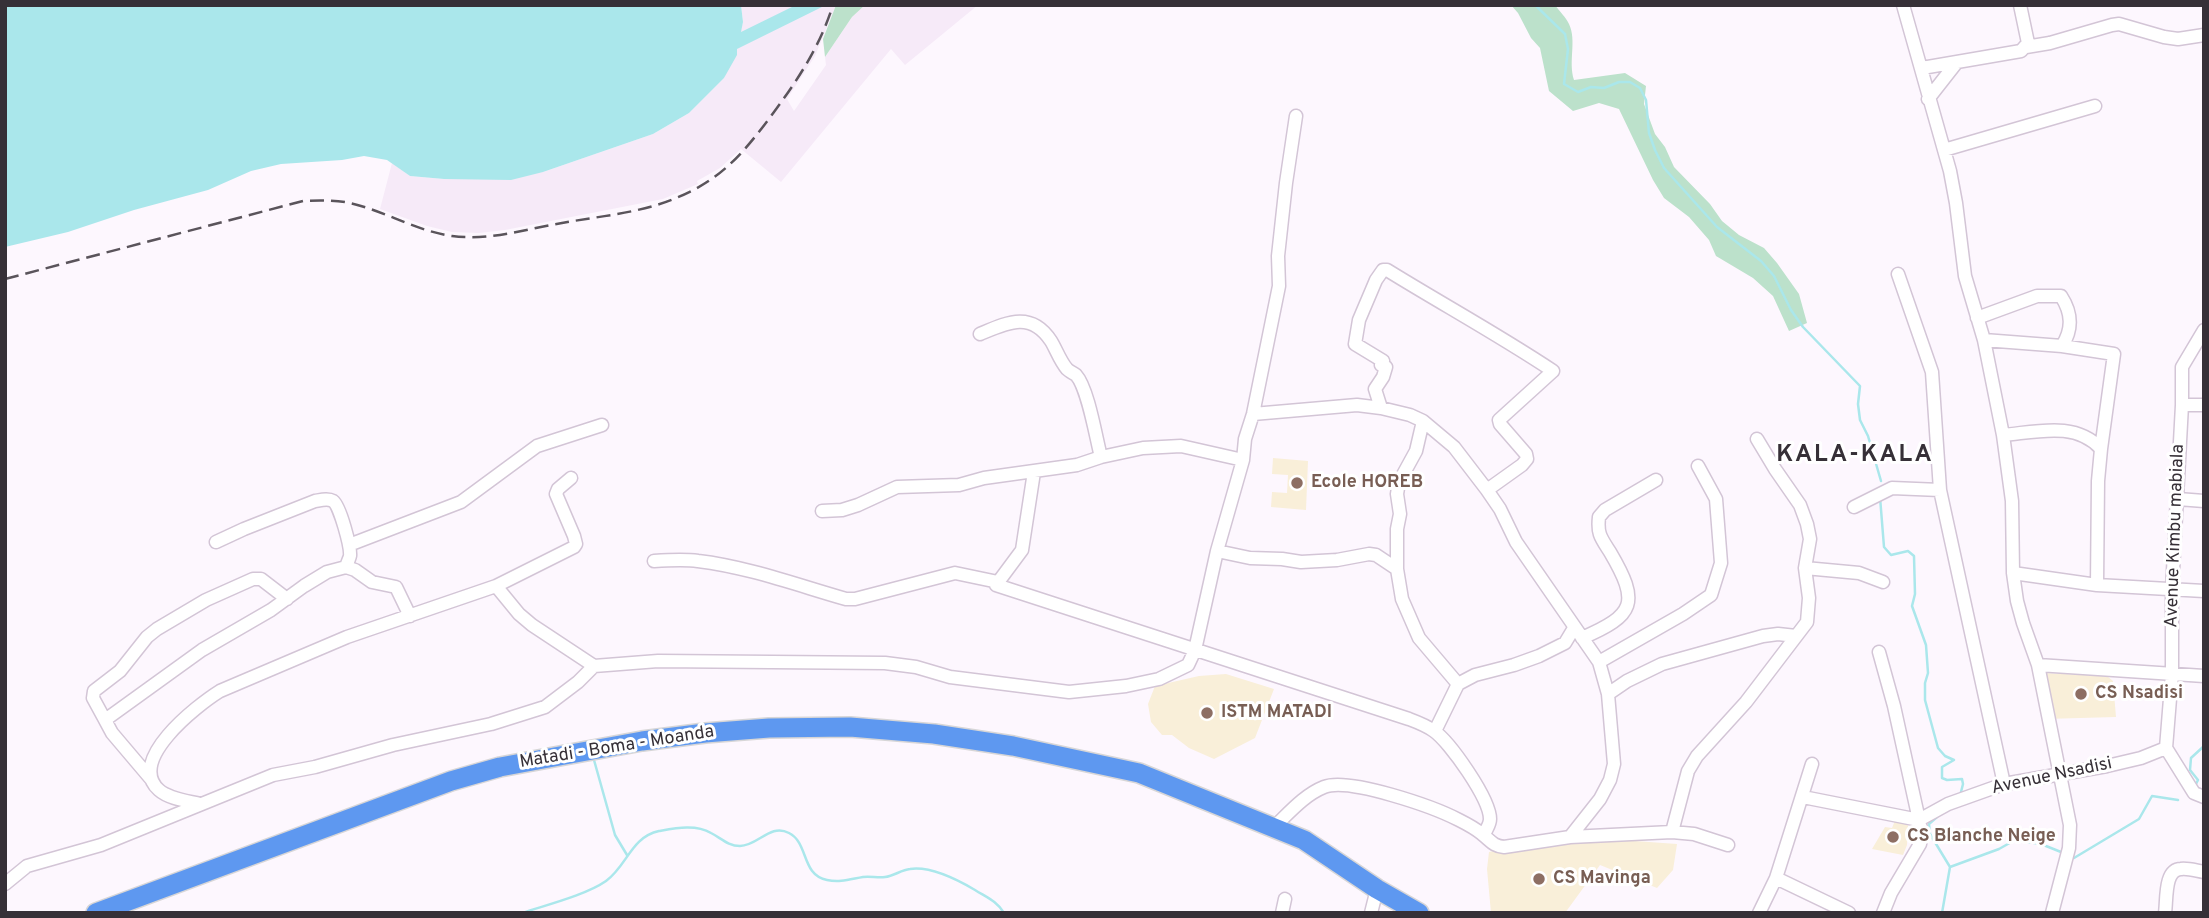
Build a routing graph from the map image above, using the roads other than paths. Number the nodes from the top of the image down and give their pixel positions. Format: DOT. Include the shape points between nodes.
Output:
graph roads {
  1 [pos="1903,5"];
  2 [pos="2021,5"];
  3 [pos="2204,35"];
  4 [pos="2026,47"];
  5 [pos="1957,62"];
  6 [pos="1922,68"];
  7 [pos="1928,99"];
  8 [pos="2095,106"];
  9 [pos="1296,116"];
  10 [pos="1944,150"];
  11 [pos="1898,274"];
  12 [pos="1977,318"];
  13 [pos="2204,330"];
  14 [pos="980,334"];
  15 [pos="1984,340"];
  16 [pos="2062,346"];
  17 [pos="2182,405"];
  18 [pos="2204,405"];
  19 [pos="1381,408"];
  20 [pos="1253,414"];
  21 [pos="1423,421"];
  22 [pos="602,425"];
  23 [pos="2003,435"];
  24 [pos="1758,439"];
  25 [pos="2101,449"];
  26 [pos="1101,457"];
  27 [pos="1243,460"];
  28 [pos="1698,467"];
  29 [pos="1034,472"];
  30 [pos="571,478"];
  31 [pos="1656,480"];
  32 [pos="1486,490"];
  33 [pos="1940,490"];
  34 [pos="2178,499"];
  35 [pos="2204,501"];
  36 [pos="1854,507"];
  37 [pos="822,511"];
  38 [pos="216,542"];
  39 [pos="349,545"];
  40 [pos="1217,551"];
  41 [pos="654,561"];
  42 [pos="346,567"];
  43 [pos="1805,568"];
  44 [pos="1397,569"];
  45 [pos="2013,573"];
  46 [pos="1883,582"];
  47 [pos="996,585"];
  48 [pos="2097,585"];
  49 [pos="496,586"];
  50 [pos="2172,589"];
  51 [pos="2204,591"];
  52 [pos="286,599"];
  53 [pos="410,616"];
  54 [pos="1578,633"];
  55 [pos="1797,636"];
  56 [pos="1195,650"];
  57 [pos="1879,652"];
  58 [pos="1599,662"];
  59 [pos="2038,665"];
  60 [pos="594,666"];
  61 [pos="2172,674"];
  62 [pos="2204,676"];
  63 [pos="1458,684"];
  64 [pos="1608,694"];
  65 [pos="105,720"];
  66 [pos="1435,731"];
  67 [pos="2166,748"];
  68 [pos="1812,764"];
  69 [pos="2060,774"];
  70 [pos="151,779"];
  71 [pos="2004,784"];
  72 [pos="1803,797"];
  73 [pos="2204,797"];
  74 [pos="200,804"];
  75 [pos="1919,820"];
  76 [pos="1273,828"];
  77 [pos="1672,832"];
  78 [pos="1483,835"];
  79 [pos="1570,836"];
  80 [pos="1728,845"];
  81 [pos="2204,872"];
  82 [pos="1776,878"];
  83 [pos="5,884"];
  84 [pos="1377,889"];
  85 [pos="1285,899"];
  86 [pos="96,913"];
  87 [pos="1282,913"];
  88 [pos="1371,913"];
  89 [pos="1419,913"];
  90 [pos="1759,913"];
  91 [pos="1849,913"];
  92 [pos="1883,913"];
  93 [pos="2052,913"];
  94 [pos="2165,913"];
  1 -- 6 [label="street"];
  2 -- 4 [label="street"];
  3 -- 4 [label="street" via="2178,39 2119,24"];
  4 -- 5 [label="street"];
  5 -- 6 [label="street"];
  5 -- 7 [label="street"];
  6 -- 7 [label="street"];
  7 -- 10 [label="street"];
  8 -- 10 [label="street"];
  9 -- 20 [label="street" via="1278,256 1279,286"];
  10 -- 12 [label="street" via="1965,276"];
  11 -- 33 [label="street" via="1932,372"];
  12 -- 15 [label="street"];
  12 -- 16 [label="street" via="2037,296 2061,296 2071,325"];
  13 -- 17 [label="street, Avenue Kimbu mabiala" via="2182,367"];
  14 -- 26 [label="street" via="1011,321 1038,326 1081,383"];
  15 -- 16 [label="street"];
  15 -- 23 [label="street"];
  16 -- 25 [label="street" via="2114,354"];
  17 -- 18 [label="street"];
  17 -- 34 [label="street, Avenue Kimbu mabiala"];
  19 -- 20 [label="street" via="1357,405"];
  19 -- 21 [label="street"];
  19 -- 32 [label="street" via="1375,389 1383,377 1384,361 1355,344 1363,310 1380,273 1387,270 1553,371 1499,420 1527,459"];
  20 -- 27 [label="street"];
  21 -- 32 [label="street" via="1454,447"];
  21 -- 44 [label="street" via="1416,451 1399,482"];
  22 -- 39 [label="street" via="537,446 461,502"];
  23 -- 25 [label="street" via="2065,430 2088,437"];
  23 -- 45 [label="street" via="2012,501"];
  24 -- 43 [label="street" via="1807,524 1810,539"];
  25 -- 48 [label="street"];
  26 -- 27 [label="street" via="1181,446"];
  26 -- 29 [label="street"];
  27 -- 40 [label="street"];
  28 -- 58 [label="street" via="1716,499 1720,563 1711,595"];
  29 -- 37 [label="street" via="947,487 897,487 858,505"];
  29 -- 47 [label="street" via="1022,550"];
  30 -- 49 [label="street" via="556,494 574,536 574,547"];
  31 -- 54 [label="street" via="1599,517 1597,531 1624,576 1628,603 1626,611 1609,626"];
  32 -- 54 [label="street"];
  33 -- 36 [label="street" via="1892,488"];
  33 -- 71 [label="street"];
  34 -- 35 [label="street"];
  34 -- 50 [label="street, Avenue Kimbu mabiala"];
  38 -- 39 [label="street" via="326,500 338,508"];
  39 -- 42 [label="street"];
  40 -- 44 [label="street" via="1301,562 1368,554"];
  40 -- 56 [label="street"];
  41 -- 47 [label="street" via="714,563 846,599 955,573 998,582"];
  42 -- 52 [label="street" via="327,572"];
  42 -- 53 [label="street" via="372,582 396,587"];
  43 -- 46 [label="street" via="1859,573"];
  43 -- 55 [label="street" via="1809,613"];
  44 -- 63 [label="street" via="1402,599 1419,638"];
  45 -- 48 [label="street"];
  45 -- 59 [label="street"];
  47 -- 56 [label="street"];
  48 -- 50 [label="street"];
  49 -- 53 [label="street"];
  49 -- 60 [label="street" via="532,625"];
  50 -- 51 [label="street"];
  50 -- 61 [label="street, Avenue Kimbu mabiala"];
  52 -- 65 [label="street" via="202,650"];
  52 -- 65 [label="street" via="261,579 253,579 157,629 120,671 94,691"];
  53 -- 70 [label="street" via="347,637 213,695 169,735 151,760"];
  54 -- 58 [label="street"];
  54 -- 63 [label="street" via="1539,656"];
  55 -- 64 [label="street" via="1763,636 1662,664"];
  55 -- 77 [label="street" via="1697,755"];
  56 -- 60 [label="street" via="1188,665 1159,679 1069,692 950,677 886,663 657,661"];
  56 -- 66 [label="street"];
  57 -- 75 [label="street"];
  58 -- 64 [label="street"];
  59 -- 61 [label="street"];
  59 -- 69 [label="street"];
  60 -- 74 [label="street" via="545,707 273,775"];
  61 -- 62 [label="street"];
  61 -- 67 [label="street, Avenue Kimbu mabiala"];
  63 -- 66 [label="street"];
  64 -- 79 [label="street" via="1614,764 1610,780"];
  65 -- 70 [label="street"];
  66 -- 78 [label="street" via="1473,777 1484,799 1490,823"];
  67 -- 69 [label="street, Avenue Nsadisi" via="2141,758"];
  67 -- 73 [label="street" via="2194,793"];
  68 -- 72 [label="street"];
  69 -- 71 [label="street, Avenue Nsadisi"];
  69 -- 93 [label="street" via="2070,825 2069,848"];
  70 -- 74 [label="street" via="160,791"];
  71 -- 75 [label="street, Avenue Nsadisi"];
  72 -- 75 [label="street"];
  72 -- 82 [label="street"];
  74 -- 83 [label="street" via="101,845 27,866"];
  75 -- 92 [label="street" via="1920,844"];
  76 -- 78 [label="street" via="1316,791 1345,784 1386,793 1458,819"];
  76 -- 84 [label="highway, Matadi - Boma - Moanda" via="1304,840"];
  76 -- 86 [label="highway, Matadi - Boma - Moanda" via="1139,773 1013,746 862,728 769,727 642,741 475,774"];
  77 -- 79 [label="street"];
  77 -- 80 [label="street"];
  78 -- 79 [label="street" via="1504,847"];
  81 -- 94 [label="street" via="2174,871"];
  82 -- 90 [label="street"];
  82 -- 91 [label="street"];
  84 -- 88 [label="street"];
  84 -- 89 [label="highway, Matadi - Boma - Moanda"];
  85 -- 87 [label="street"];
}
